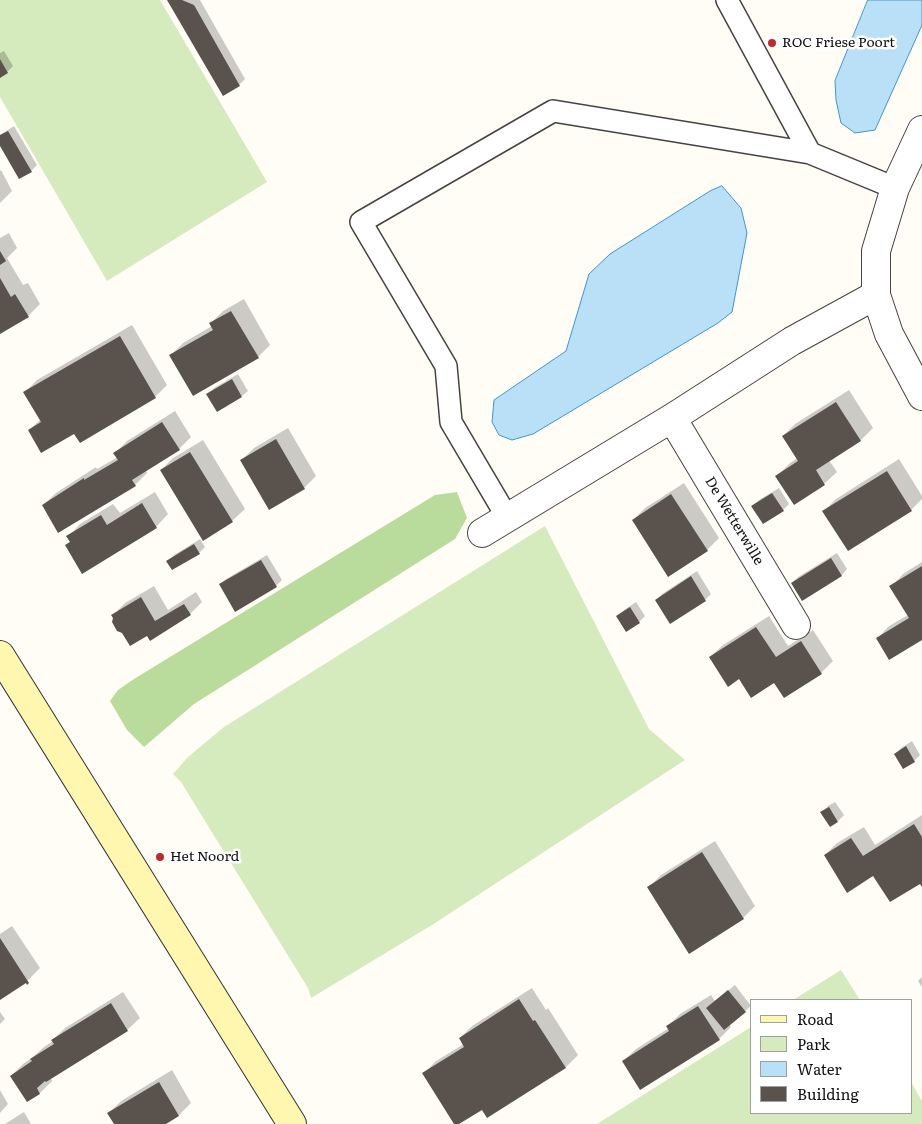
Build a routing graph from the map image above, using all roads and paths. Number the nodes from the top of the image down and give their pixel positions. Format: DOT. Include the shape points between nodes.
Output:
graph roads {
  1 [pos="727,0"];
  2 [pos="922,130"];
  3 [pos="810,153"];
  4 [pos="895,188"];
  5 [pos="876,295"];
  6 [pos="922,396"];
  7 [pos="672,418"];
  8 [pos="507,517"];
  9 [pos="482,533"];
  10 [pos="796,625"];
  11 [pos="0,655"];
  12 [pos="292,1124"];
  1 -- 3 [label="lane"];
  2 -- 4 [label="street"];
  3 -- 4 [label="lane"];
  3 -- 8 [label="lane" via="553,111 361,222 446,366 451,422"];
  4 -- 5 [label="street" via="876,251"];
  5 -- 6 [label="street" via="889,334"];
  5 -- 7 [label="street" via="792,341"];
  7 -- 8 [label="street"];
  7 -- 10 [label="street, De Wetterwille"];
  8 -- 9 [label="street"];
  11 -- 12 [label="main road"];
}
